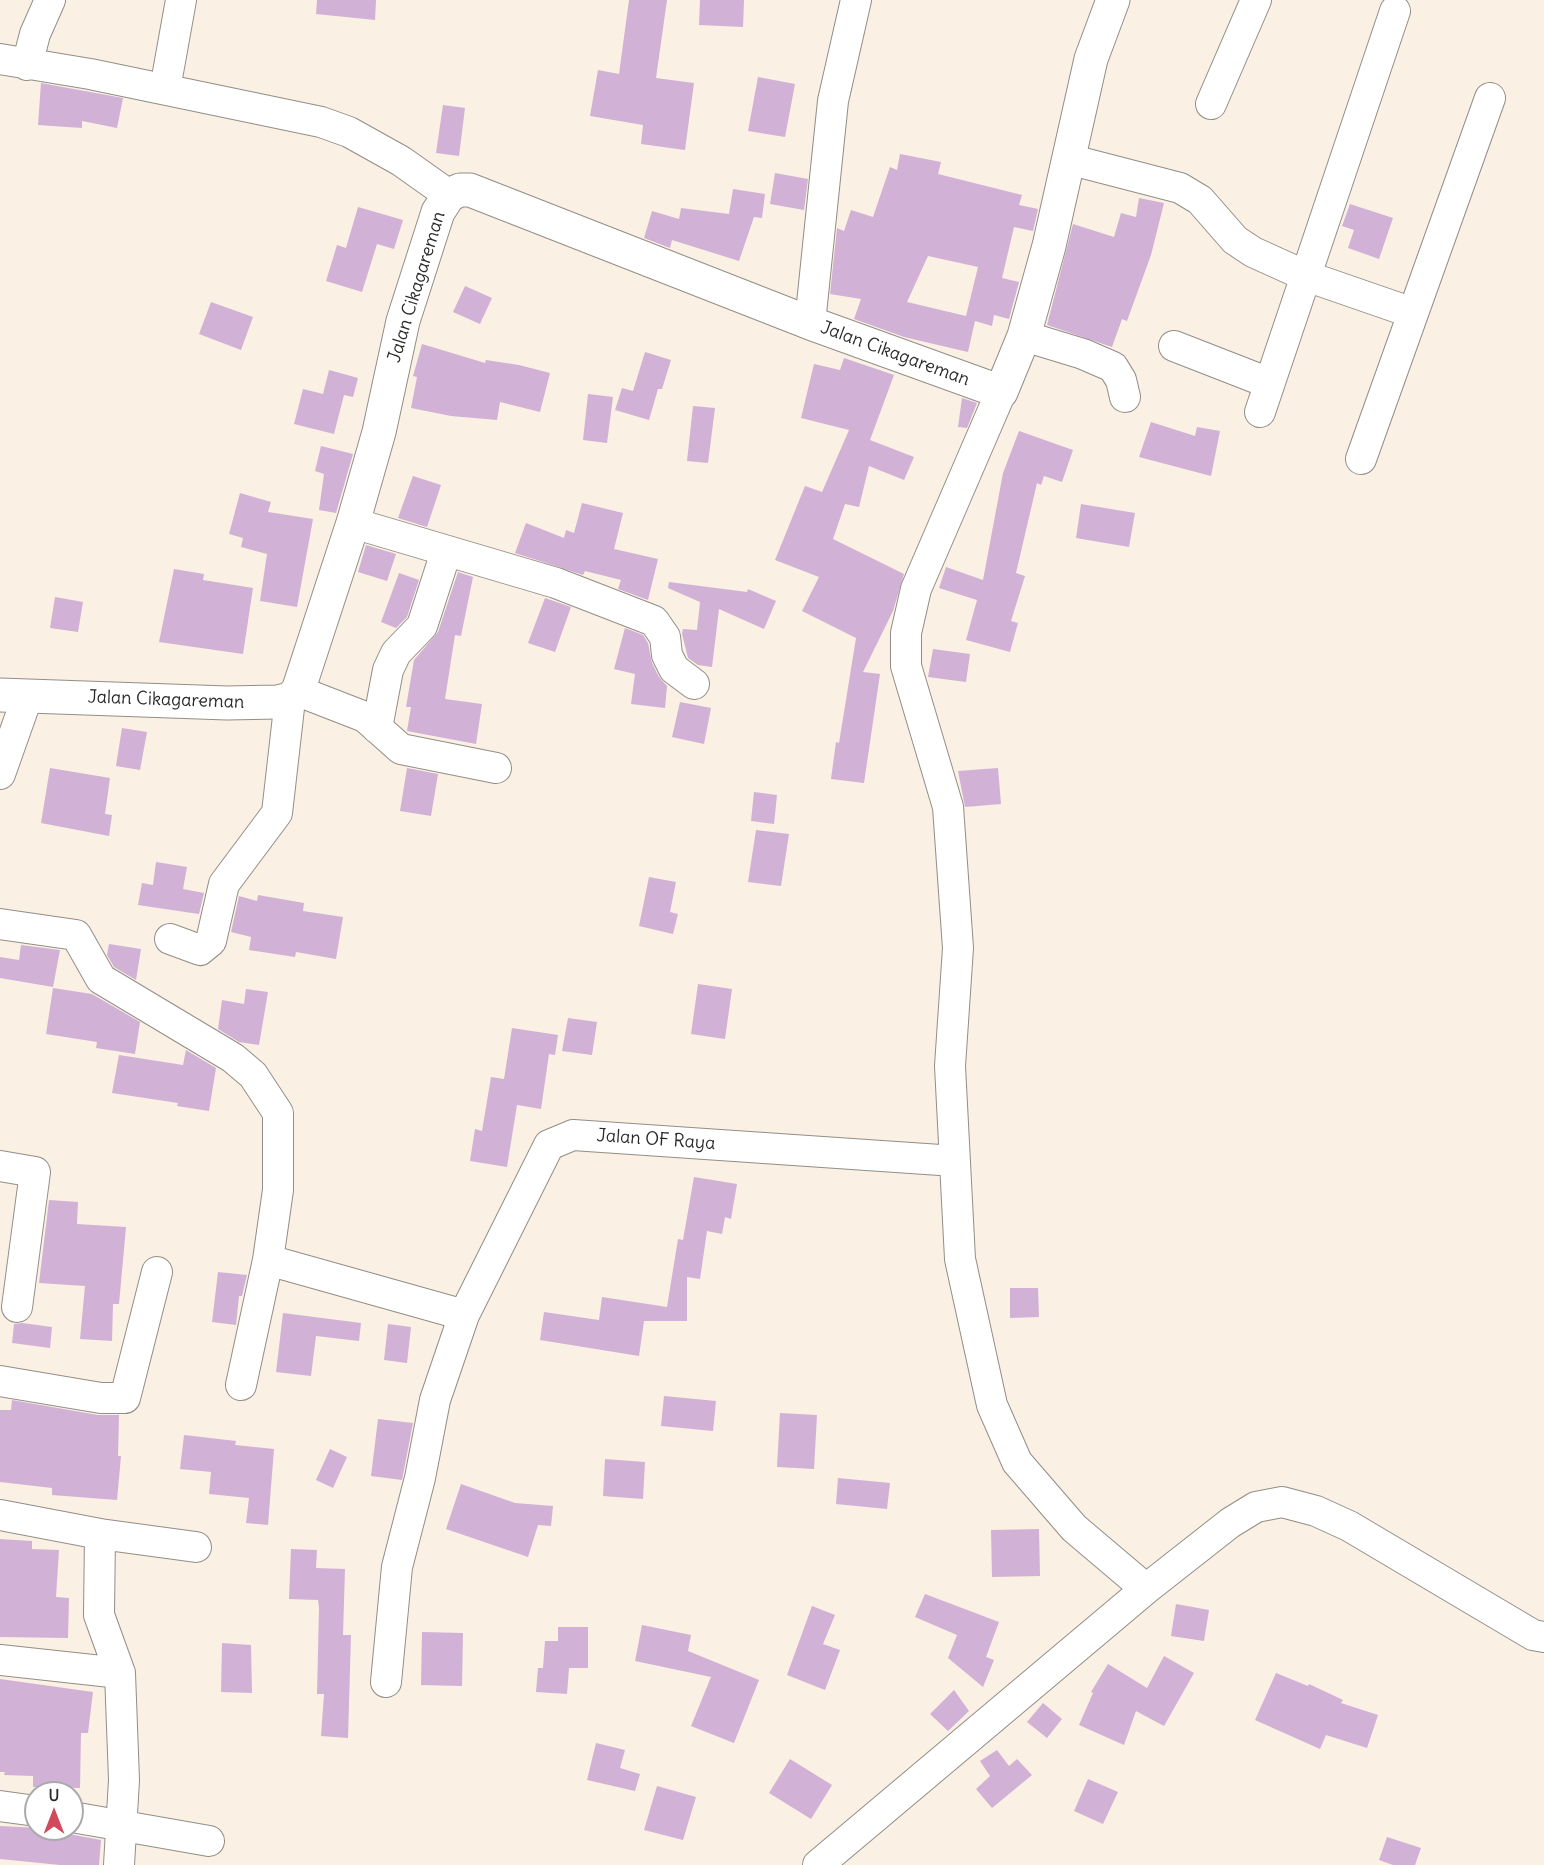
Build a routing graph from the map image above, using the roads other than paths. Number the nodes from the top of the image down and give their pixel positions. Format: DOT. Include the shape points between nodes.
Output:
graph roads {
  1 [pos="50,0"];
  2 [pos="181,0"];
  3 [pos="856,0"];
  4 [pos="1113,0"];
  5 [pos="1256,0"];
  6 [pos="1395,11"];
  7 [pos="14,62"];
  8 [pos="165,89"];
  9 [pos="1490,98"];
  10 [pos="1211,104"];
  11 [pos="1068,159"];
  12 [pos="449,195"];
  13 [pos="1306,276"];
  14 [pos="1413,313"];
  15 [pos="810,323"];
  16 [pos="1024,336"];
  17 [pos="1174,346"];
  18 [pos="1269,383"];
  19 [pos="1001,392"];
  20 [pos="1125,397"];
  21 [pos="1260,412"];
  22 [pos="1361,459"];
  23 [pos="353,523"];
  24 [pos="446,552"];
  25 [pos="694,684"];
  26 [pos="14,695"];
  27 [pos="294,695"];
  28 [pos="377,728"];
  29 [pos="496,768"];
  30 [pos="0,774"];
  31 [pos="0,924"];
  32 [pos="170,939"];
  33 [pos="955,1161"];
  34 [pos="0,1166"];
  35 [pos="13,1246"];
  36 [pos="268,1260"];
  37 [pos="157,1272"];
  38 [pos="18,1307"];
  39 [pos="464,1315"];
  40 [pos="0,1381"];
  41 [pos="242,1385"];
  42 [pos="0,1515"];
  43 [pos="100,1534"];
  44 [pos="196,1547"];
  45 [pos="1146,1589"];
  46 [pos="1544,1637"];
  47 [pos="0,1660"];
  48 [pos="120,1673"];
  49 [pos="386,1682"];
  50 [pos="0,1806"];
  51 [pos="24,1810"];
  52 [pos="84,1819"];
  53 [pos="121,1824"];
  54 [pos="209,1841"];
  55 [pos="119,1865"];
  56 [pos="818,1865"];
  1 -- 7 [label="street" via="35,34"];
  2 -- 8 [label="street"];
  3 -- 15 [label="street" via="834,101"];
  4 -- 11 [label="street" via="1091,59"];
  5 -- 10 [label="street"];
  6 -- 13 [label="street"];
  7 -- 8 [label="street"];
  8 -- 12 [label="street" via="283,112 339,128 400,161"];
  9 -- 14 [label="street"];
  11 -- 13 [label="street" via="1180,188 1200,200 1235,240"];
  11 -- 16 [label="street"];
  12 -- 15 [label="street, Jalan Cikagareman" via="470,190"];
  12 -- 23 [label="street, Jalan Cikagareman" via="438,212 403,321 380,432"];
  13 -- 14 [label="street"];
  13 -- 18 [label="street"];
  14 -- 22 [label="street"];
  15 -- 19 [label="street, Jalan Cikagareman"];
  16 -- 19 [label="street"];
  16 -- 20 [label="street" via="1113,367"];
  17 -- 18 [label="street"];
  18 -- 21 [label="street"];
  19 -- 33 [label="street" via="916,589 906,633 906,666 948,807 958,948 950,1066"];
  23 -- 24 [label="street"];
  23 -- 27 [label="street, Jalan Cikagareman"];
  24 -- 25 [label="street" via="556,583 654,621 665,637 674,669"];
  24 -- 28 [label="street" via="422,626 396,653 388,670"];
  26 -- 27 [label="street, Jalan Cikagareman" via="227,703 277,702"];
  26 -- 30 [label="street"];
  27 -- 28 [label="street" via="365,717"];
  27 -- 32 [label="street" via="277,813 224,884 211,941 200,950"];
  28 -- 29 [label="street" via="401,749"];
  31 -- 36 [label="street" via="75,935 102,979 216,1046 253,1075 278,1113 278,1190"];
  33 -- 39 [label="street, Jalan OF Raya" via="573,1135 549,1145"];
  33 -- 45 [label="street" via="960,1259 971,1321 992,1405 1017,1462 1074,1528"];
  34 -- 35 [label="street" via="34,1172"];
  35 -- 38 [label="street"];
  36 -- 39 [label="street"];
  36 -- 41 [label="street"];
  37 -- 40 [label="street" via="125,1398 101,1398"];
  39 -- 49 [label="street, Jalan OF Raya" via="435,1400 397,1567"];
  42 -- 43 [label="street"];
  43 -- 44 [label="street"];
  43 -- 48 [label="street" via="99,1615"];
  45 -- 46 [label="street" via="1230,1523 1256,1507 1282,1502 1349,1526 1483,1607 1533,1635"];
  45 -- 56 [label="street"];
  47 -- 48 [label="street"];
  48 -- 53 [label="street" via="124,1780"];
  50 -- 51 [label="street"];
  52 -- 53 [label="street"];
  53 -- 54 [label="street"];
  53 -- 55 [label="street"];
}
